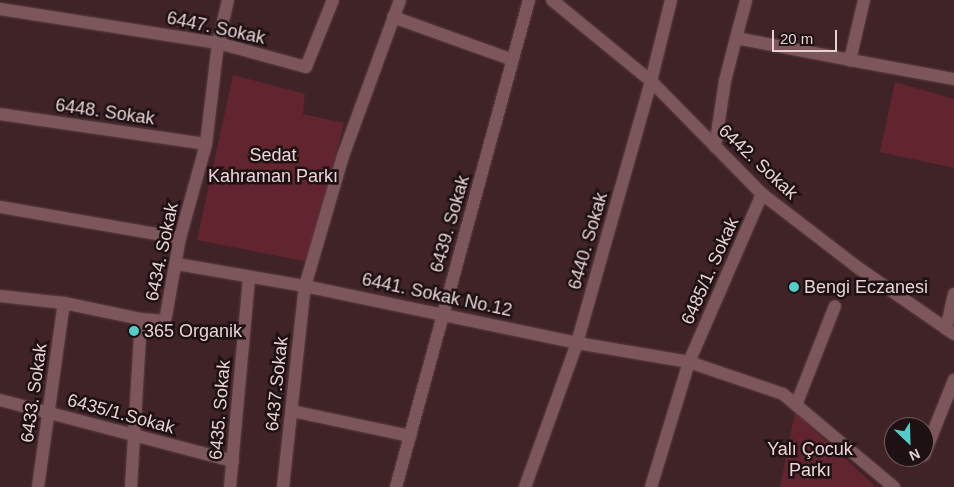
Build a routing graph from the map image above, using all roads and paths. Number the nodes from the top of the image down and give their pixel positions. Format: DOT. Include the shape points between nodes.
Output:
graph roads {
  1 [pos="228,0"];
  2 [pos="333,0"];
  3 [pos="400,0"];
  4 [pos="529,0"];
  5 [pos="552,0"];
  6 [pos="671,0"];
  7 [pos="746,0"];
  8 [pos="864,0"];
  9 [pos="0,9"];
  10 [pos="393,17"];
  11 [pos="736,38"];
  12 [pos="218,43"];
  13 [pos="514,60"];
  14 [pos="850,60"];
  15 [pos="954,79"];
  16 [pos="652,81"];
  17 [pos="0,114"];
  18 [pos="206,144"];
  19 [pos="715,148"];
  20 [pos="762,194"];
  21 [pos="0,207"];
  22 [pos="180,238"];
  23 [pos="177,264"];
  24 [pos="249,277"];
  25 [pos="305,286"];
  26 [pos="954,294"];
  27 [pos="0,296"];
  28 [pos="64,303"];
  29 [pos="835,306"];
  30 [pos="443,314"];
  31 [pos="141,319"];
  32 [pos="950,332"];
  33 [pos="577,343"];
  34 [pos="689,362"];
  35 [pos="954,380"];
  36 [pos="0,400"];
  37 [pos="796,405"];
  38 [pos="292,410"];
  39 [pos="50,413"];
  40 [pos="934,430"];
  41 [pos="133,435"];
  42 [pos="410,436"];
  43 [pos="233,461"];
  44 [pos="38,487"];
  45 [pos="131,487"];
  46 [pos="230,487"];
  47 [pos="283,487"];
  48 [pos="396,487"];
  49 [pos="525,487"];
  50 [pos="651,487"];
  51 [pos="894,487"];
  1 -- 12 [label="street, 6434. Sokak"];
  2 -- 12 [label="street, 6447. Sokak" via="306,67"];
  3 -- 10 [label="street, 6437.Sokak"];
  4 -- 13 [label="street, 6439. Sokak"];
  5 -- 16 [label="street, 6442. Sokak"];
  6 -- 16 [label="street, 6440. Sokak"];
  7 -- 11 [label="street"];
  8 -- 14 [label="street"];
  9 -- 12 [label="street, 6447. Sokak"];
  10 -- 13 [label="street"];
  10 -- 25 [label="street, 6437.Sokak" via="343,156"];
  11 -- 14 [label="street"];
  11 -- 19 [label="street" via="725,81"];
  12 -- 18 [label="street, 6434. Sokak"];
  13 -- 30 [label="street, 6439. Sokak"];
  14 -- 15 [label="street"];
  16 -- 19 [label="street, 6442. Sokak"];
  16 -- 33 [label="street, 6440. Sokak"];
  17 -- 18 [label="street, 6448. Sokak"];
  18 -- 22 [label="street, 6434. Sokak"];
  19 -- 20 [label="street, 6442. Sokak"];
  20 -- 32 [label="street, 6442. Sokak" via="857,268"];
  20 -- 34 [label="street, 6485/1. Sokak"];
  21 -- 22 [label="street"];
  22 -- 23 [label="street, 6434. Sokak"];
  23 -- 24 [label="street, 6441. Sokak No.12"];
  23 -- 31 [label="street, 6434. Sokak" via="165,321"];
  24 -- 25 [label="street, 6441. Sokak No.12"];
  24 -- 43 [label="street, 6435. Sokak"];
  25 -- 30 [label="street, 6441. Sokak No.12"];
  25 -- 38 [label="street, 6437.Sokak"];
  26 -- 32 [label="street"];
  27 -- 28 [label="street"];
  28 -- 31 [label="street"];
  28 -- 39 [label="street, 6433. Sokak"];
  29 -- 37 [label="street"];
  30 -- 33 [label="street, 6441. Sokak No.12"];
  30 -- 42 [label="street, 6439. Sokak"];
  31 -- 41 [label="street, 6434. Sokak"];
  33 -- 34 [label="street, 6441. Sokak No.12"];
  33 -- 49 [label="street, 6440. Sokak"];
  34 -- 37 [label="street, 6441. Sokak No.12" via="783,394"];
  34 -- 50 [label="street, 6485/1. Sokak"];
  35 -- 40 [label="street"];
  36 -- 39 [label="street, 6435/1.Sokak"];
  37 -- 51 [label="street, 6441. Sokak No.12"];
  38 -- 42 [label="street"];
  38 -- 47 [label="street, 6437.Sokak"];
  39 -- 41 [label="street, 6435/1.Sokak"];
  39 -- 44 [label="street, 6433. Sokak"];
  41 -- 43 [label="street, 6435/1.Sokak"];
  41 -- 45 [label="street, 6434. Sokak"];
  42 -- 48 [label="street, 6439. Sokak"];
  43 -- 46 [label="street, 6435. Sokak"];
}
